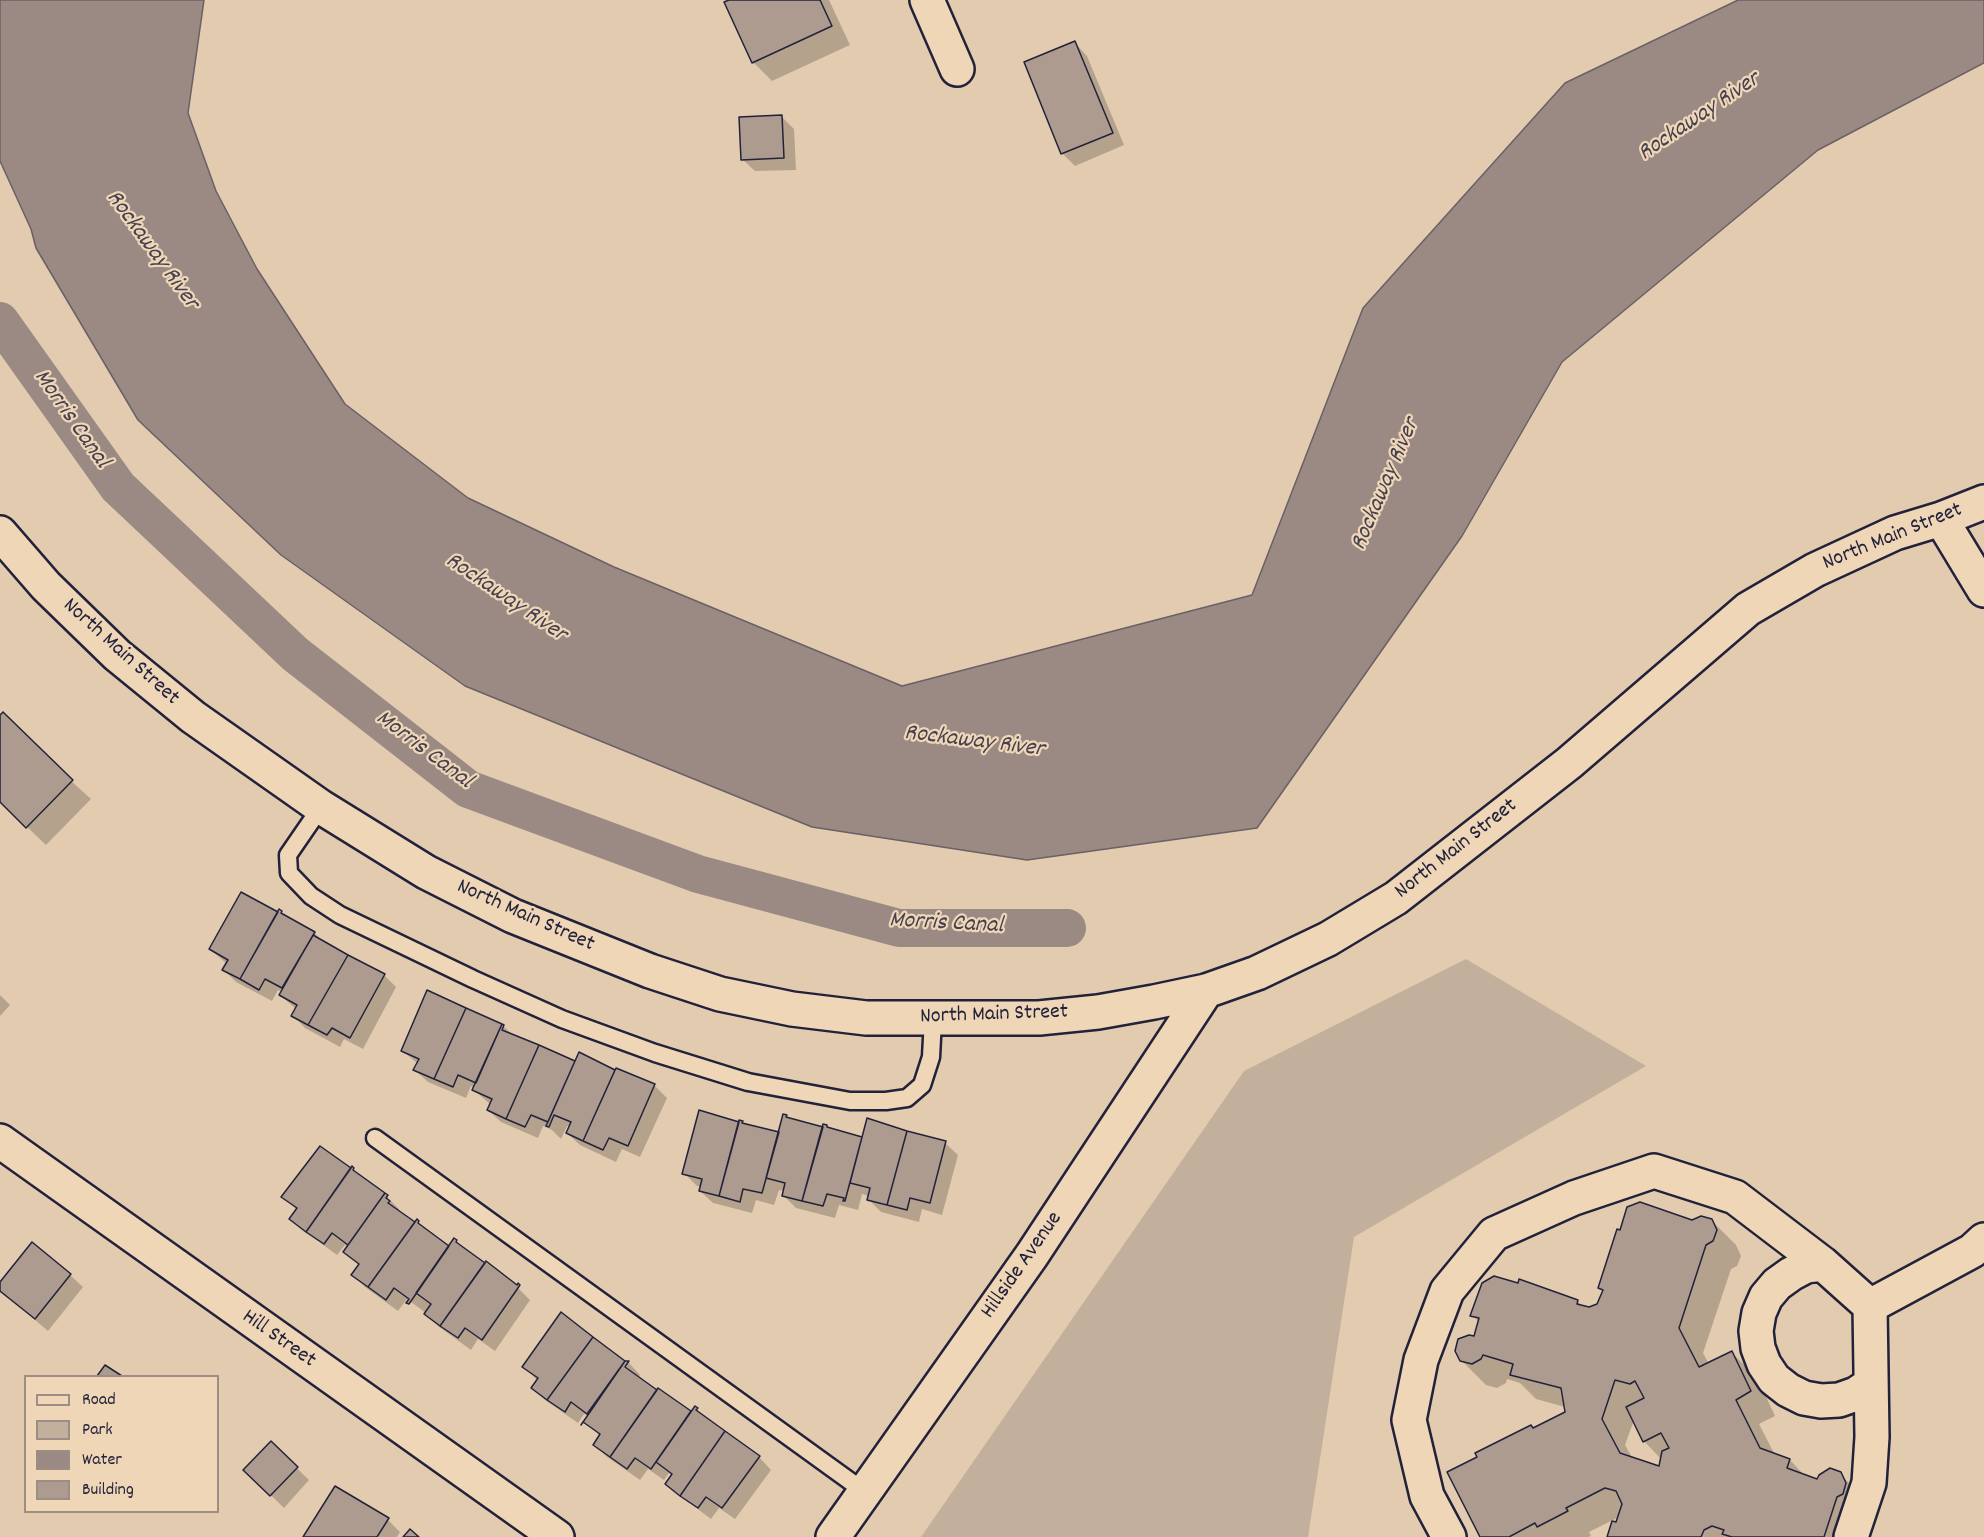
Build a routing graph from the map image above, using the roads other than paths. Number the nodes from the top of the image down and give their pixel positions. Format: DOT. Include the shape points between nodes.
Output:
graph roads {
  1 [pos="927,0"];
  2 [pos="957,69"];
  3 [pos="1984,502"];
  4 [pos="1941,519"];
  5 [pos="0,533"];
  6 [pos="1984,590"];
  7 [pos="321,807"];
  8 [pos="1206,991"];
  9 [pos="933,1019"];
  10 [pos="375,1138"];
  11 [pos="0,1141"];
  12 [pos="1984,1240"];
  13 [pos="1823,1264"];
  14 [pos="1870,1306"];
  15 [pos="1871,1384"];
  16 [pos="865,1492"];
  17 [pos="557,1537"];
  18 [pos="833,1537"];
  19 [pos="1449,1537"];
  20 [pos="1851,1537"];
  1 -- 2 [label="street"];
  3 -- 4 [label="street, North Main Street"];
  4 -- 6 [label="street"];
  4 -- 8 [label="street, North Main Street" via="1895,533 1815,570 1748,609 1569,763 1396,898 1328,939 1257,973"];
  5 -- 7 [label="street, North Main Street" via="46,586 117,655 193,717"];
  7 -- 9 [label="street, North Main Street" via="426,872 513,916 650,971 720,994 792,1009 866,1018"];
  7 -- 9 [label="lane" via="288,855 289,873 311,896 340,915 472,979 562,1019 655,1053 748,1082 850,1101 886,1101 907,1098 922,1085 931,1057"];
  8 -- 9 [label="street, North Main Street" via="1051,1017"];
  8 -- 16 [label="street, Hillside Avenue" via="1032,1254"];
  10 -- 16 [label="lane"];
  11 -- 17 [label="street, Hill Street"];
  12 -- 14 [label="street" via="1972,1251"];
  13 -- 14 [label="street"];
  13 -- 15 [label="street" via="1806,1266 1791,1274 1766,1298 1756,1331 1764,1364 1774,1379 1804,1398 1839,1400"];
  13 -- 19 [label="street" via="1735,1197 1654,1171 1574,1198 1494,1234 1447,1291 1421,1360 1409,1420 1427,1496"];
  14 -- 15 [label="street"];
  15 -- 20 [label="street" via="1869,1483"];
  16 -- 18 [label="street, Hillside Avenue"];
}
